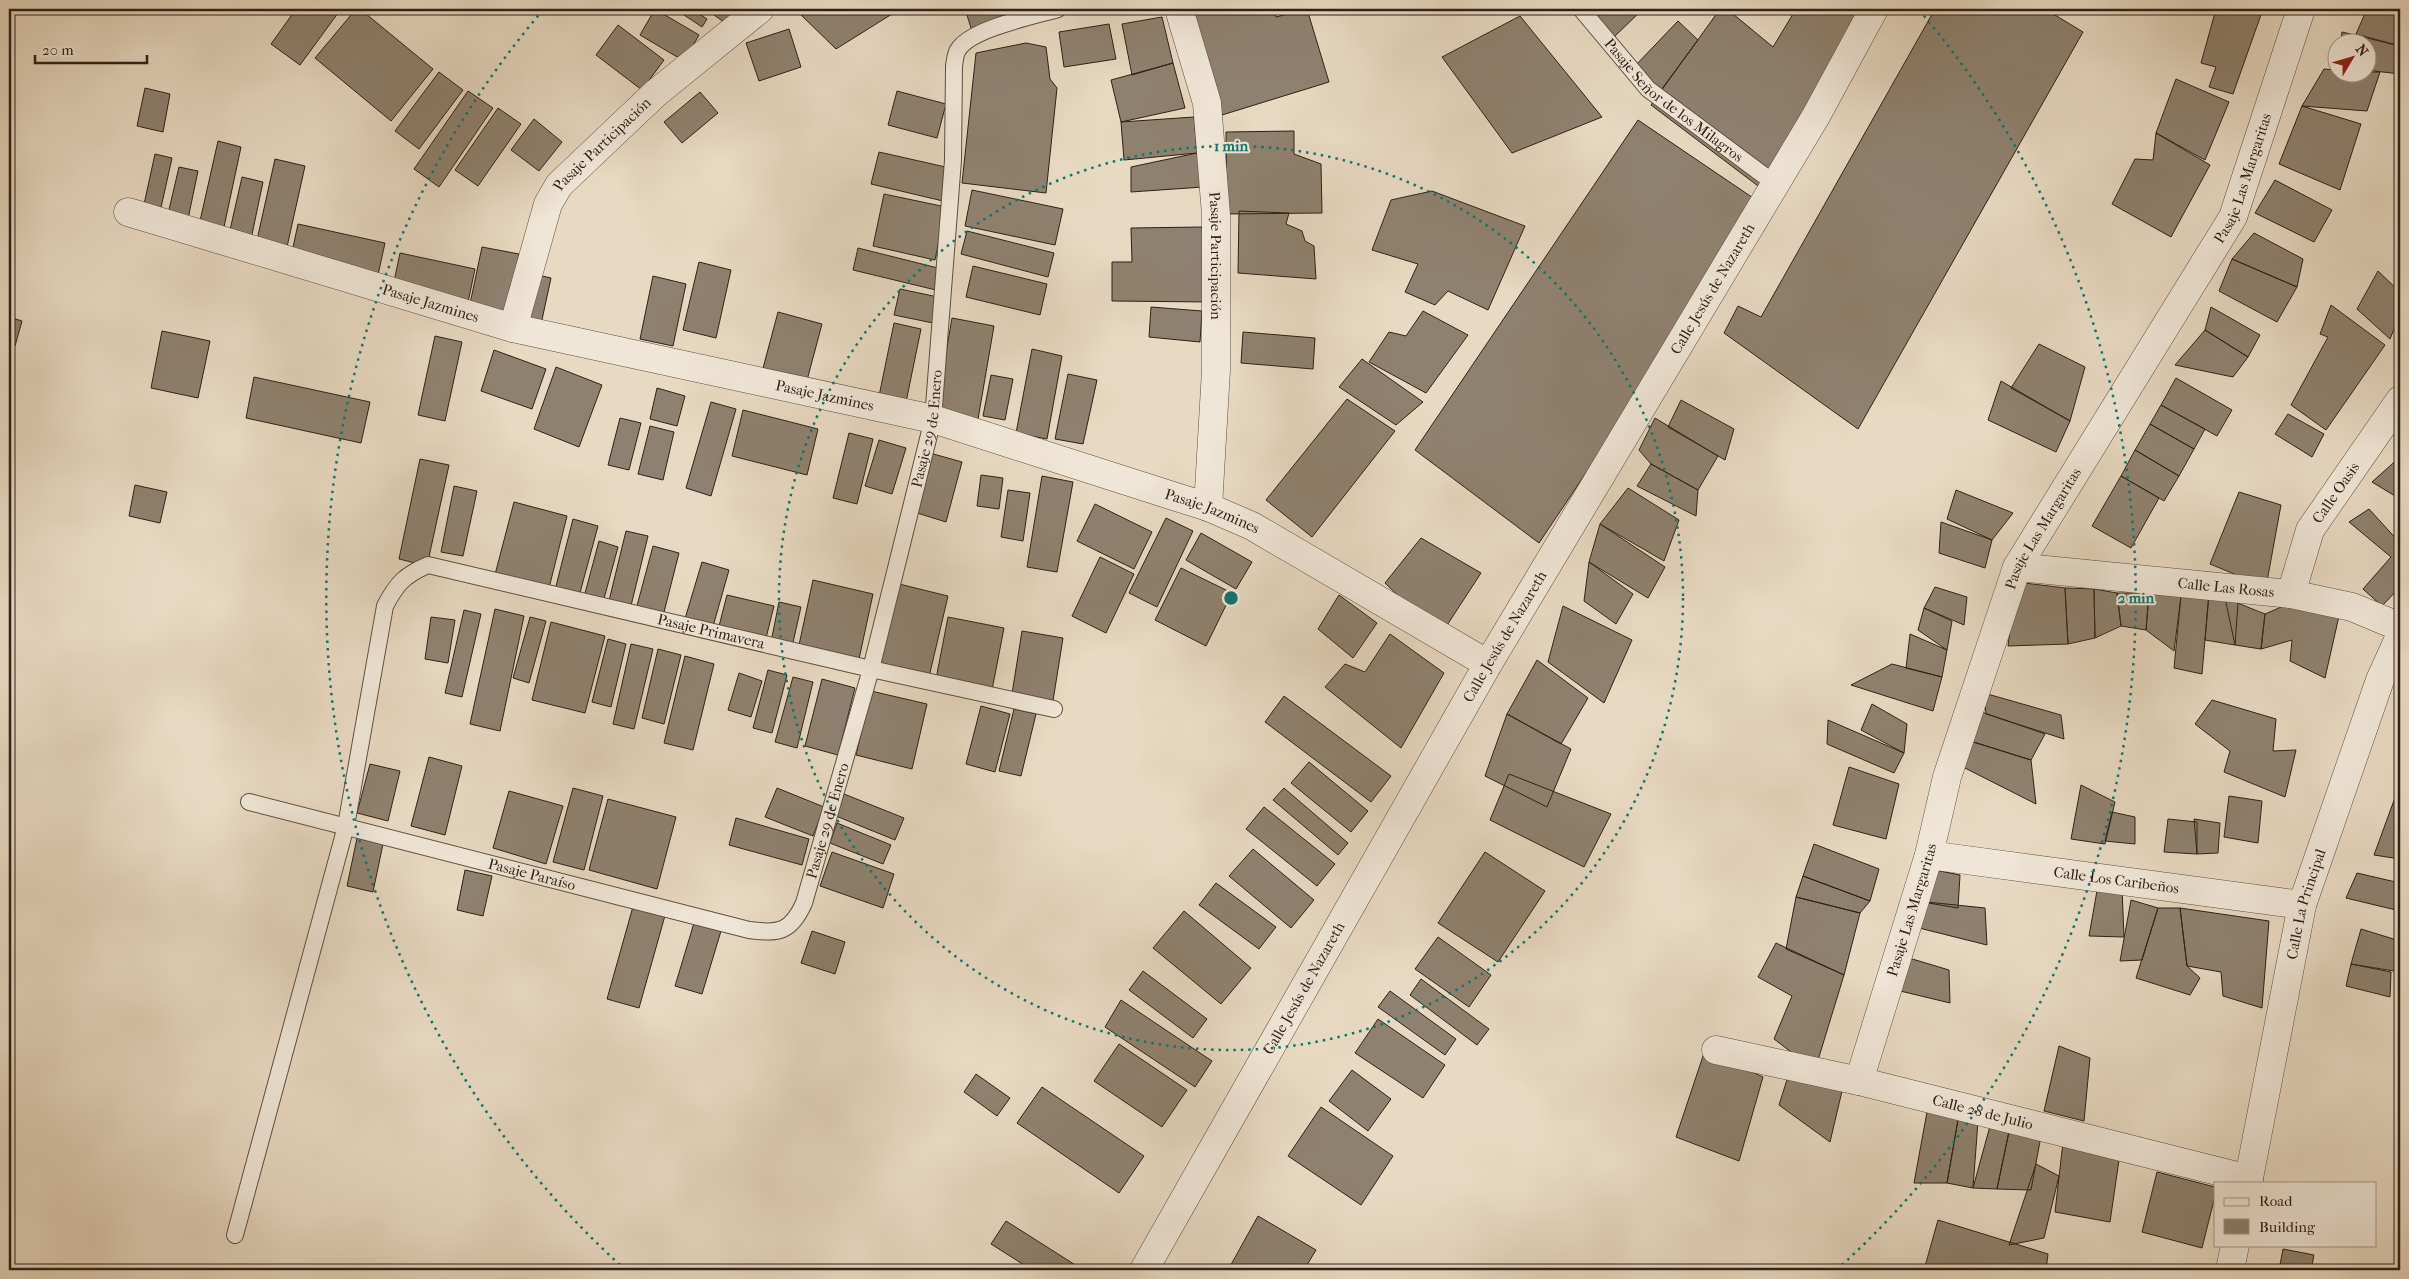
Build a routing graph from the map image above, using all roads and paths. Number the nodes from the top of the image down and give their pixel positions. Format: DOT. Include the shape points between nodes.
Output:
graph roads {
  1 [pos="760,9"];
  2 [pos="1058,9"];
  3 [pos="1179,9"];
  4 [pos="1581,9"];
  5 [pos="1874,9"];
  6 [pos="2301,9"];
  7 [pos="1774,183"];
  8 [pos="128,212"];
  9 [pos="513,328"];
  10 [pos="2400,400"];
  11 [pos="933,419"];
  12 [pos="1208,507"];
  13 [pos="2017,567"];
  14 [pos="2291,594"];
  15 [pos="2400,628"];
  16 [pos="2400,636"];
  17 [pos="1488,664"];
  18 [pos="871,669"];
  19 [pos="1054,709"];
  20 [pos="248,802"];
  21 [pos="346,826"];
  22 [pos="1929,855"];
  23 [pos="804,903"];
  24 [pos="2302,905"];
  25 [pos="1716,1050"];
  26 [pos="1859,1081"];
  27 [pos="2248,1181"];
  28 [pos="235,1235"];
  29 [pos="2235,1246"];
  30 [pos="1144,1270"];
  31 [pos="2230,1270"];
  1 -- 9 [label="street, Pasaje Participación" via="656,93 559,185 548,204"];
  2 -- 11 [label="lane, Pasaje 29 de Enero" via="987,31 967,40 957,51 953,160"];
  3 -- 12 [label="street, Pasaje Participación" via="1207,103 1216,215 1216,370"];
  4 -- 7 [label="lane, Pasaje Señor de los Milagros" via="1648,89"];
  5 -- 7 [label="street, Calle Jesús de Nazareth" via="1816,116"];
  6 -- 13 [label="street, Pasaje Las Margaritas" via="2233,217"];
  7 -- 17 [label="street, Calle Jesús de Nazareth"];
  8 -- 9 [label="street, Pasaje Jazmines"];
  9 -- 11 [label="street, Pasaje Jazmines"];
  10 -- 14 [label="street, Calle Oasis" via="2310,530"];
  11 -- 12 [label="street, Pasaje Jazmines"];
  11 -- 18 [label="lane, Pasaje 29 de Enero"];
  12 -- 17 [label="street, Pasaje Jazmines" via="1252,526"];
  13 -- 14 [label="street, Calle Las Rosas"];
  13 -- 22 [label="street, Pasaje Las Margaritas" via="1947,777"];
  14 -- 15 [label="street, Calle Las Rosas" via="2352,607"];
  16 -- 24 [label="street, Calle La Principal" via="2380,680"];
  17 -- 30 [label="street, Calle Jesús de Nazareth"];
  18 -- 19 [label="lane, Pasaje Primavera"];
  18 -- 21 [label="lane, Pasaje Primavera" via="428,565 409,574 394,589 385,606"];
  18 -- 23 [label="lane, Pasaje 29 de Enero"];
  20 -- 21 [label="lane, Pasaje Paraíso"];
  21 -- 23 [label="lane, Pasaje Paraíso" via="749,930 765,932 790,927"];
  21 -- 28 [label="lane"];
  22 -- 24 [label="street, Calle Los Caribeños"];
  22 -- 26 [label="street, Pasaje Las Margaritas"];
  24 -- 27 [label="street, Calle La Principal"];
  25 -- 26 [label="street, Calle 28 de Julio"];
  26 -- 27 [label="street, Calle 28 de Julio"];
  29 -- 31 [label="street"];
}
